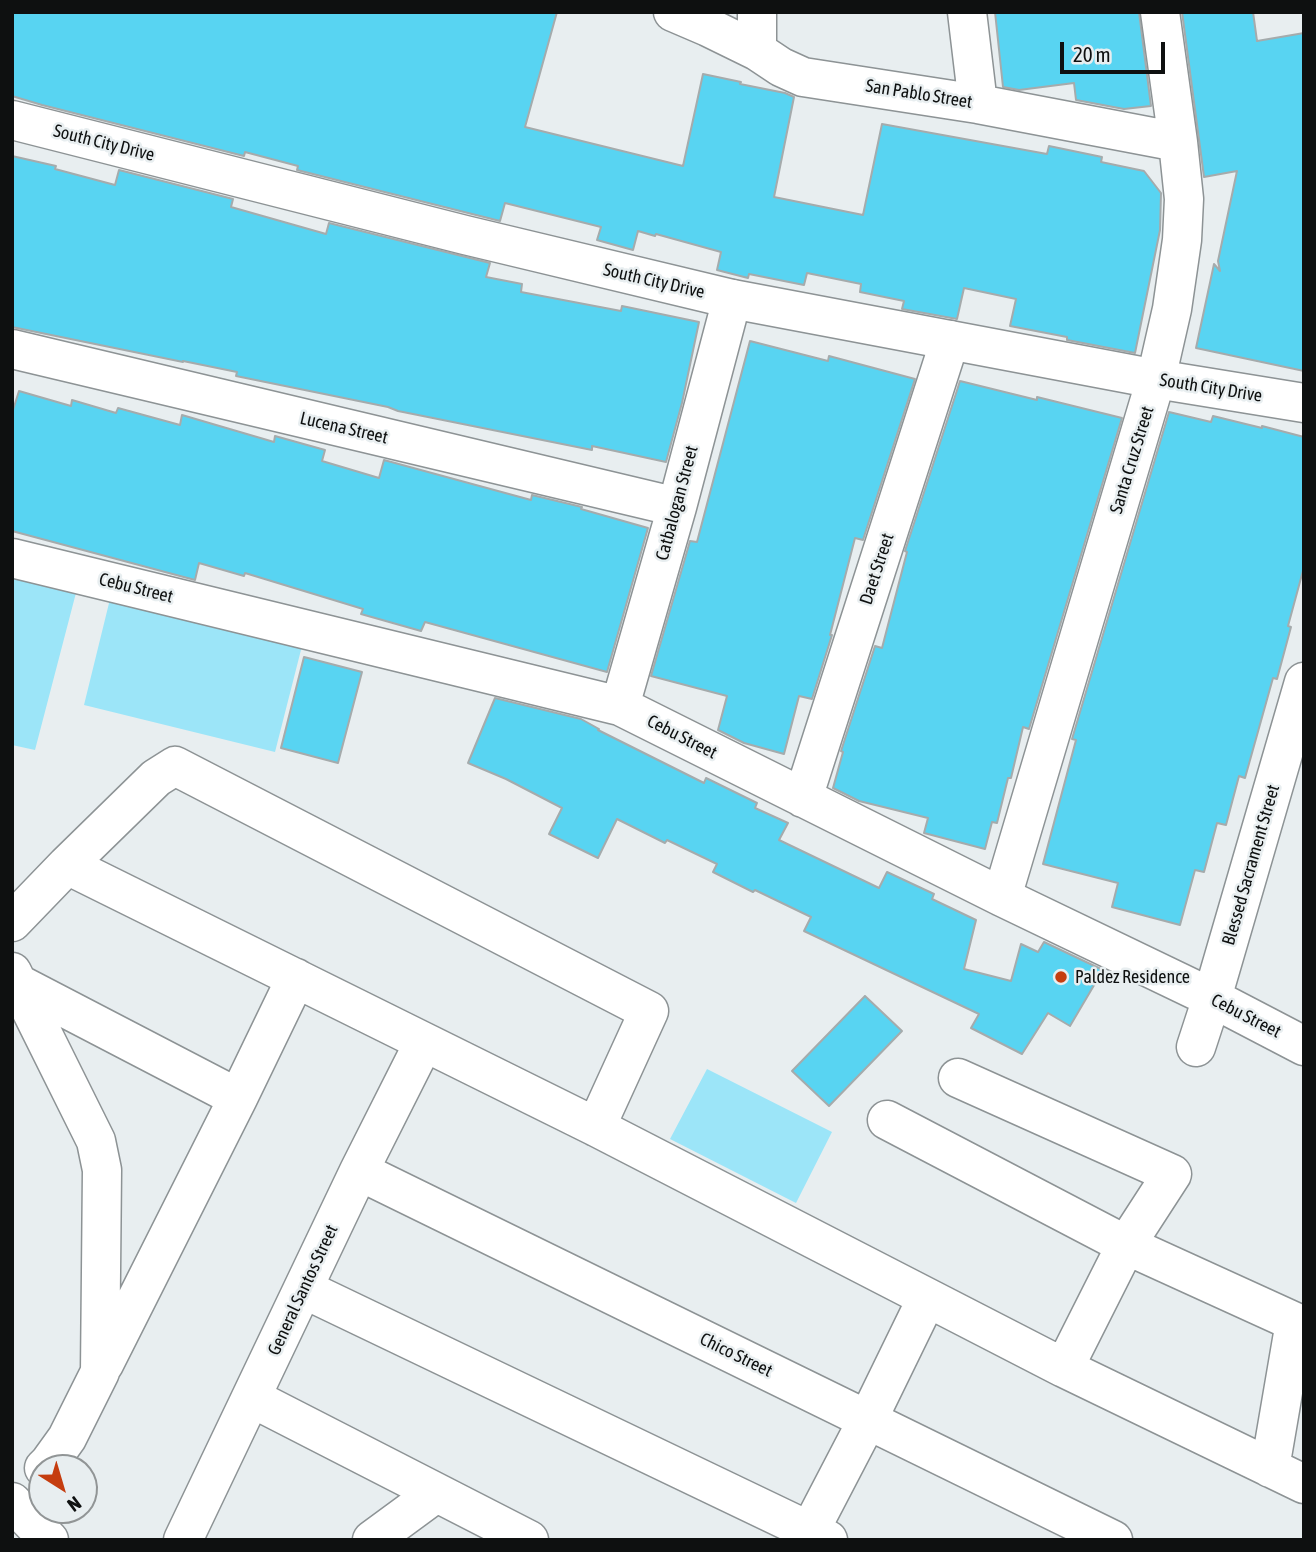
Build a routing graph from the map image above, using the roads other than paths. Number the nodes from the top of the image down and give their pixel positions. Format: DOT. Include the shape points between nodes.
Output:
graph roads {
  1 [pos="673,12"];
  2 [pos="757,12"];
  3 [pos="967,12"];
  4 [pos="1160,12"];
  5 [pos="757,51"];
  6 [pos="978,104"];
  7 [pos="12,120"];
  8 [pos="1178,142"];
  9 [pos="732,299"];
  10 [pos="950,340"];
  11 [pos="12,349"];
  12 [pos="1156,379"];
  13 [pos="1304,403"];
  14 [pos="677,507"];
  15 [pos="12,558"];
  16 [pos="1304,681"];
  17 [pos="620,706"];
  18 [pos="803,798"];
  19 [pos="67,864"];
  20 [pos="1002,897"];
  21 [pos="12,922"];
  22 [pos="15,977"];
  23 [pos="296,978"];
  24 [pos="1212,998"];
  25 [pos="424,1042"];
  26 [pos="1304,1046"];
  27 [pos="1196,1047"];
  28 [pos="958,1078"];
  29 [pos="238,1098"];
  30 [pos="887,1120"];
  31 [pos="596,1126"];
  32 [pos="359,1171"];
  33 [pos="1126,1245"];
  34 [pos="304,1289"];
  35 [pos="927,1298"];
  36 [pos="1064,1368"];
  37 [pos="100,1372"];
  38 [pos="252,1398"];
  39 [pos="868,1419"];
  40 [pos="55,1454"];
  41 [pos="1287,1476"];
  42 [pos="28,1484"];
  43 [pos="436,1493"];
  44 [pos="12,1499"];
  45 [pos="815,1537"];
  46 [pos="49,1540"];
  47 [pos="183,1540"];
  48 [pos="372,1540"];
  49 [pos="529,1540"];
  50 [pos="1112,1540"];
  1 -- 5 [label="street, San Pablo Street"];
  2 -- 5 [label="street"];
  3 -- 6 [label="street"];
  4 -- 8 [label="street, Santa Cruz Street"];
  5 -- 6 [label="street, San Pablo Street" via="803,77"];
  6 -- 8 [label="street, San Pablo Street"];
  7 -- 9 [label="street, South City Drive"];
  8 -- 12 [label="street, Santa Cruz Street" via="1184,199 1182,240"];
  9 -- 10 [label="street, South City Drive"];
  9 -- 14 [label="street, Catbalogan Street"];
  10 -- 12 [label="street, South City Drive"];
  10 -- 18 [label="street, Daet Street"];
  11 -- 14 [label="street, Lucena Street"];
  12 -- 13 [label="street, South City Drive"];
  12 -- 20 [label="street, Santa Cruz Street"];
  14 -- 17 [label="street, Catbalogan Street"];
  15 -- 17 [label="street, Cebu Street"];
  16 -- 24 [label="street, Blessed Sacrament Street"];
  17 -- 18 [label="street, Cebu Street"];
  18 -- 20 [label="street, Cebu Street"];
  19 -- 21 [label="street"];
  19 -- 23 [label="street"];
  19 -- 31 [label="street" via="156,778 176,766 649,1012"];
  20 -- 24 [label="street, Cebu Street"];
  22 -- 29 [label="street"];
  22 -- 37 [label="street" via="96,1141 102,1170"];
  23 -- 25 [label="street"];
  23 -- 29 [label="street"];
  24 -- 26 [label="street, Cebu Street"];
  24 -- 27 [label="street, Blessed Sacrament Street"];
  25 -- 31 [label="street"];
  25 -- 32 [label="street, General Santos Street"];
  28 -- 33 [label="street" via="1172,1174"];
  29 -- 37 [label="street"];
  30 -- 33 [label="street"];
  31 -- 35 [label="street"];
  32 -- 34 [label="street, General Santos Street"];
  32 -- 39 [label="street, Chico Street"];
  33 -- 36 [label="street"];
  33 -- 41 [label="street" via="1295,1322"];
  34 -- 38 [label="street, General Santos Street"];
  34 -- 45 [label="street"];
  35 -- 36 [label="street"];
  35 -- 39 [label="street"];
  36 -- 41 [label="street"];
  37 -- 40 [label="street"];
  38 -- 43 [label="street"];
  38 -- 47 [label="street, General Santos Street"];
  39 -- 45 [label="street"];
  39 -- 50 [label="street, Chico Street"];
  42 -- 44 [label="street"];
  43 -- 48 [label="street"];
  43 -- 49 [label="street"];
  44 -- 46 [label="street"];
}
